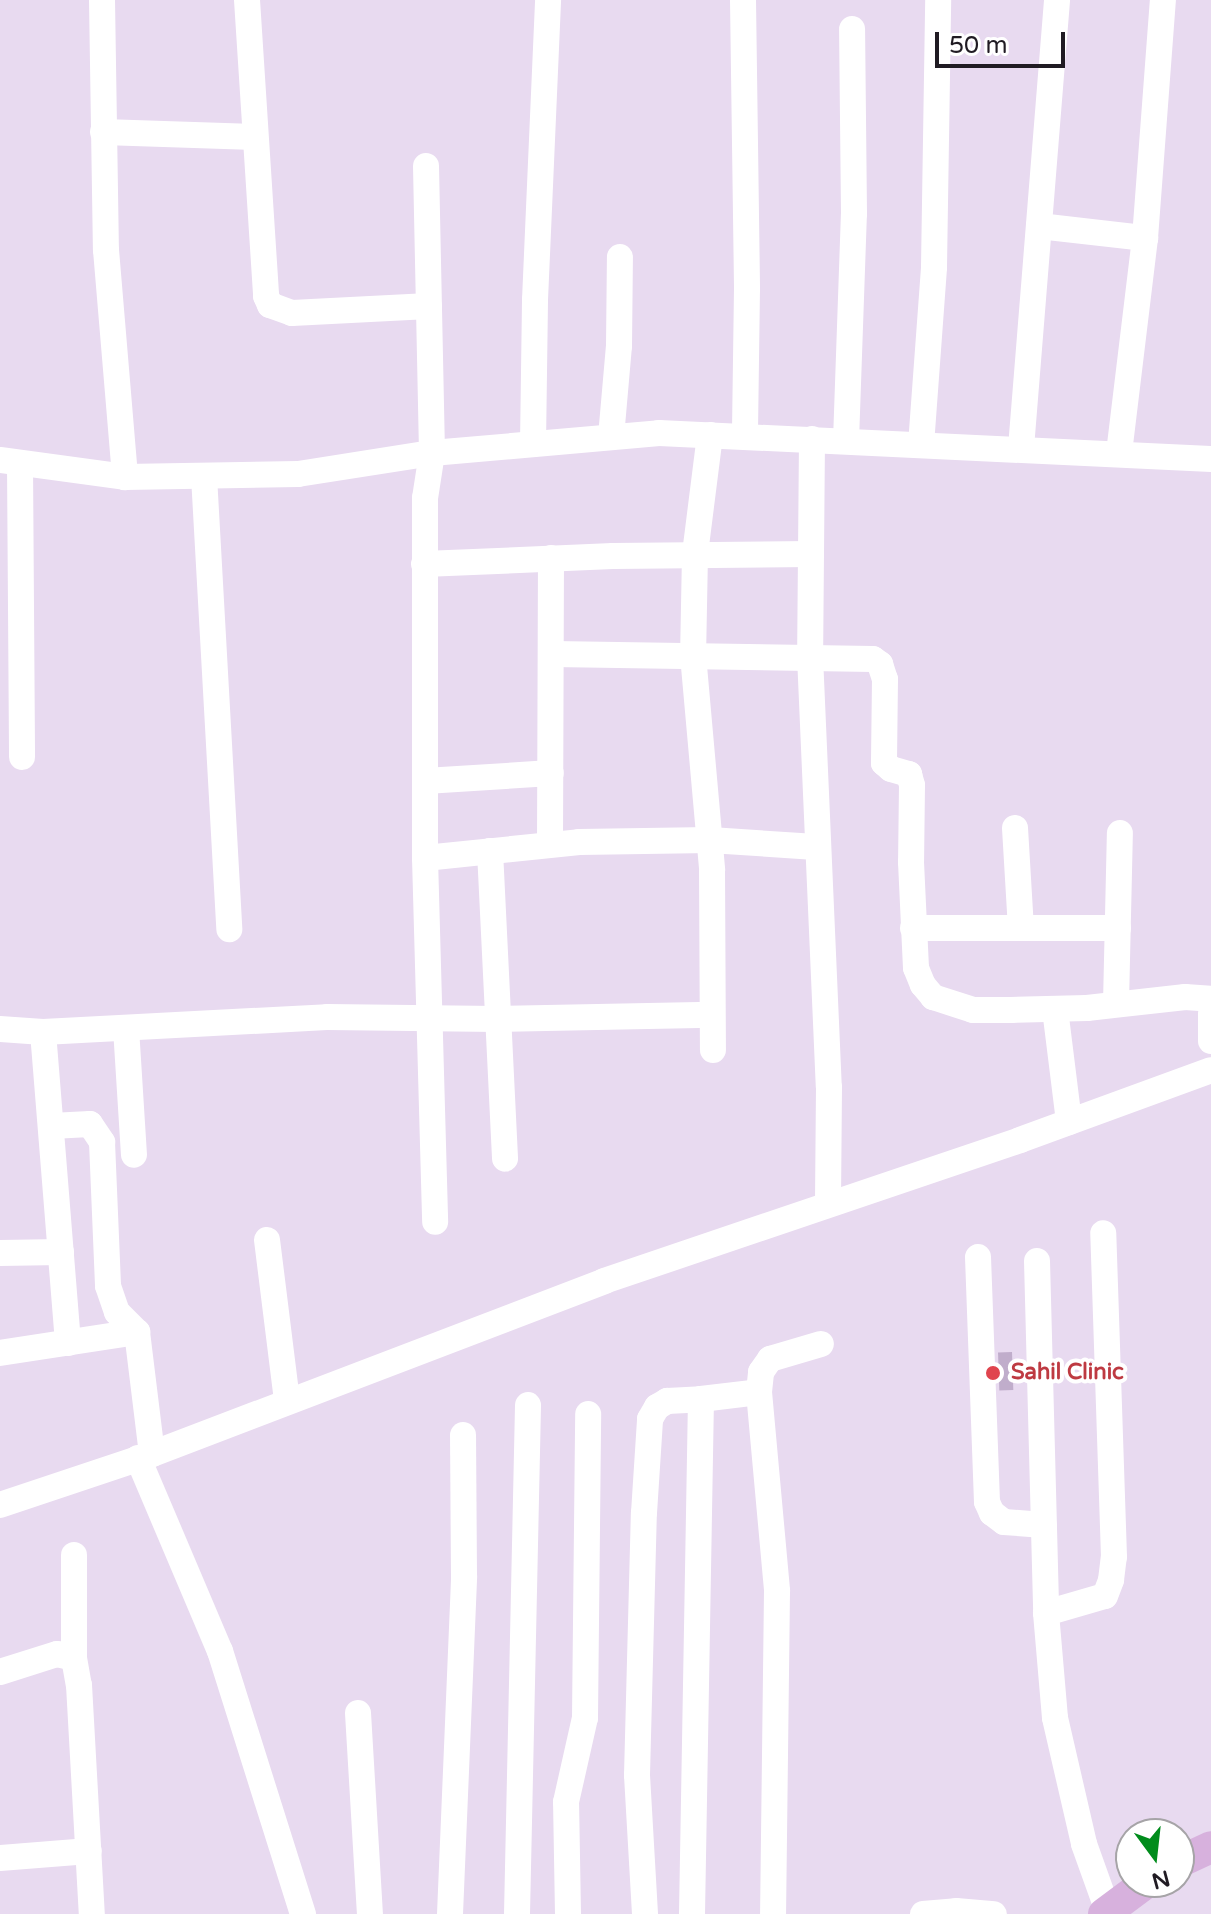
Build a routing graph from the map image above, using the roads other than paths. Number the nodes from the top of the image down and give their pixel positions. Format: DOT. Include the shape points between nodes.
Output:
graph roads {
  1 [pos="102,0"];
  2 [pos="247,0"];
  3 [pos="548,0"];
  4 [pos="743,0"];
  5 [pos="938,0"];
  6 [pos="1057,0"];
  7 [pos="1163,0"];
  8 [pos="852,29"];
  9 [pos="103,132"];
  10 [pos="255,137"];
  11 [pos="426,166"];
  12 [pos="1039,226"];
  13 [pos="1145,238"];
  14 [pos="620,257"];
  15 [pos="429,306"];
  16 [pos="745,434"];
  17 [pos="710,435"];
  18 [pos="611,437"];
  19 [pos="812,439"];
  20 [pos="846,441"];
  21 [pos="533,444"];
  22 [pos="921,445"];
  23 [pos="1021,448"];
  24 [pos="432,453"];
  25 [pos="1119,453"];
  26 [pos="1211,459"];
  27 [pos="10,462"];
  28 [pos="204,476"];
  29 [pos="125,477"];
  30 [pos="695,554"];
  31 [pos="811,554"];
  32 [pos="551,558"];
  33 [pos="424,564"];
  34 [pos="553,654"];
  35 [pos="693,655"];
  36 [pos="810,656"];
  37 [pos="22,757"];
  38 [pos="551,773"];
  39 [pos="425,781"];
  40 [pos="1015,828"];
  41 [pos="1120,833"];
  42 [pos="710,840"];
  43 [pos="550,843"];
  44 [pos="816,847"];
  45 [pos="490,851"];
  46 [pos="425,858"];
  47 [pos="913,928"];
  48 [pos="1021,928"];
  49 [pos="1118,928"];
  50 [pos="229,929"];
  51 [pos="1211,999"];
  52 [pos="1116,1004"];
  53 [pos="1055,1009"];
  54 [pos="1211,1013"];
  55 [pos="712,1015"];
  56 [pos="431,1019"];
  57 [pos="497,1019"];
  58 [pos="126,1028"];
  59 [pos="0,1029"];
  60 [pos="43,1032"];
  61 [pos="1211,1041"];
  62 [pos="713,1050"];
  63 [pos="1211,1070"];
  64 [pos="1069,1122"];
  65 [pos="51,1126"];
  66 [pos="134,1155"];
  67 [pos="505,1159"];
  68 [pos="828,1204"];
  69 [pos="435,1222"];
  70 [pos="1103,1233"];
  71 [pos="267,1240"];
  72 [pos="61,1252"];
  73 [pos="0,1253"];
  74 [pos="978,1257"];
  75 [pos="1037,1261"];
  76 [pos="137,1332"];
  77 [pos="68,1343"];
  78 [pos="821,1344"];
  79 [pos="0,1353"];
  80 [pos="759,1392"];
  81 [pos="701,1399"];
  82 [pos="287,1400"];
  83 [pos="528,1405"];
  84 [pos="588,1414"];
  85 [pos="463,1435"];
  86 [pos="145,1456"];
  87 [pos="0,1505"];
  88 [pos="1044,1525"];
  89 [pos="74,1555"];
  90 [pos="1046,1613"];
  91 [pos="74,1658"];
  92 [pos="0,1672"];
  93 [pos="358,1713"];
  94 [pos="89,1851"];
  95 [pos="0,1858"];
  96 [pos="1125,1898"];
  97 [pos="1106,1912"];
  98 [pos="92,1914"];
  99 [pos="303,1914"];
  100 [pos="370,1914"];
  101 [pos="450,1914"];
  102 [pos="517,1914"];
  103 [pos="568,1914"];
  104 [pos="645,1914"];
  105 [pos="692,1914"];
  106 [pos="773,1914"];
  107 [pos="923,1914"];
  108 [pos="994,1914"];
  1 -- 9 [label="street"];
  2 -- 10 [label="street"];
  3 -- 21 [label="street"];
  4 -- 16 [label="street"];
  5 -- 22 [label="street" via="934,267"];
  6 -- 12 [label="street"];
  7 -- 13 [label="street"];
  8 -- 20 [label="street" via="854,214"];
  9 -- 10 [label="street"];
  9 -- 29 [label="street" via="106,250"];
  10 -- 15 [label="street" via="270,305 292,313"];
  11 -- 15 [label="street"];
  12 -- 13 [label="street"];
  12 -- 23 [label="street"];
  13 -- 25 [label="street"];
  14 -- 18 [label="street"];
  15 -- 24 [label="street"];
  16 -- 17 [label="street"];
  16 -- 19 [label="street"];
  17 -- 18 [label="street"];
  17 -- 30 [label="street"];
  18 -- 21 [label="street"];
  19 -- 20 [label="street"];
  19 -- 31 [label="street"];
  20 -- 22 [label="street"];
  21 -- 24 [label="street"];
  22 -- 23 [label="street"];
  23 -- 25 [label="street"];
  24 -- 28 [label="street" via="298,474"];
  24 -- 33 [label="street" via="426,478"];
  25 -- 26 [label="street"];
  27 -- 29 [label="street"];
  27 -- 37 [label="street"];
  28 -- 29 [label="street"];
  28 -- 50 [label="street"];
  30 -- 31 [label="street"];
  30 -- 32 [label="street"];
  30 -- 35 [label="street"];
  31 -- 36 [label="street"];
  32 -- 33 [label="street"];
  32 -- 34 [label="street"];
  33 -- 39 [label="street"];
  34 -- 35 [label="street"];
  34 -- 38 [label="street"];
  35 -- 36 [label="street"];
  35 -- 42 [label="street"];
  36 -- 44 [label="street"];
  36 -- 47 [label="street" via="873,659 883,670 882,756 891,769 909,774 912,785"];
  38 -- 39 [label="street"];
  38 -- 43 [label="street"];
  39 -- 46 [label="street"];
  40 -- 48 [label="street"];
  41 -- 49 [label="street"];
  42 -- 43 [label="street"];
  42 -- 44 [label="street"];
  42 -- 55 [label="street"];
  43 -- 45 [label="street"];
  44 -- 68 [label="street" via="829,1087"];
  45 -- 46 [label="street"];
  45 -- 57 [label="street"];
  46 -- 56 [label="street"];
  47 -- 48 [label="street"];
  47 -- 53 [label="street" via="916,968 933,997 973,1010"];
  48 -- 49 [label="street"];
  49 -- 52 [label="street"];
  51 -- 52 [label="street"];
  52 -- 53 [label="street"];
  53 -- 64 [label="street"];
  54 -- 61 [label="street"];
  55 -- 57 [label="street"];
  55 -- 62 [label="street"];
  56 -- 57 [label="street"];
  56 -- 58 [label="street" via="327,1017"];
  56 -- 69 [label="street"];
  57 -- 67 [label="street"];
  58 -- 60 [label="street"];
  58 -- 66 [label="street"];
  59 -- 60 [label="street"];
  60 -- 65 [label="street"];
  63 -- 64 [label="street"];
  64 -- 68 [label="street"];
  65 -- 72 [label="street"];
  65 -- 76 [label="street" via="90,1124 102,1142 108,1286 117,1312"];
  68 -- 82 [label="street" via="487,1323"];
  70 -- 90 [label="street" via="1111,1580 1105,1596"];
  71 -- 82 [label="street"];
  72 -- 73 [label="street"];
  72 -- 77 [label="street"];
  74 -- 88 [label="street" via="987,1502 998,1520"];
  75 -- 88 [label="street"];
  76 -- 77 [label="street"];
  76 -- 86 [label="street"];
  77 -- 79 [label="street"];
  78 -- 80 [label="street" via="770,1359 761,1372"];
  80 -- 81 [label="street"];
  80 -- 106 [label="street" via="777,1591"];
  81 -- 104 [label="street" via="667,1401 650,1419 637,1775"];
  81 -- 105 [label="street"];
  82 -- 86 [label="street"];
  83 -- 102 [label="street"];
  84 -- 103 [label="street" via="585,1718 566,1802"];
  85 -- 101 [label="street" via="464,1576"];
  86 -- 87 [label="street"];
  86 -- 99 [label="street" via="220,1651"];
  88 -- 90 [label="street"];
  89 -- 91 [label="street"];
  90 -- 97 [label="street" via="1055,1718"];
  91 -- 92 [label="street" via="57,1654"];
  91 -- 94 [label="street"];
  93 -- 100 [label="street"];
  94 -- 95 [label="street"];
  94 -- 98 [label="street"];
  96 -- 97 [label="main road"];
  107 -- 108 [label="street"];
}
